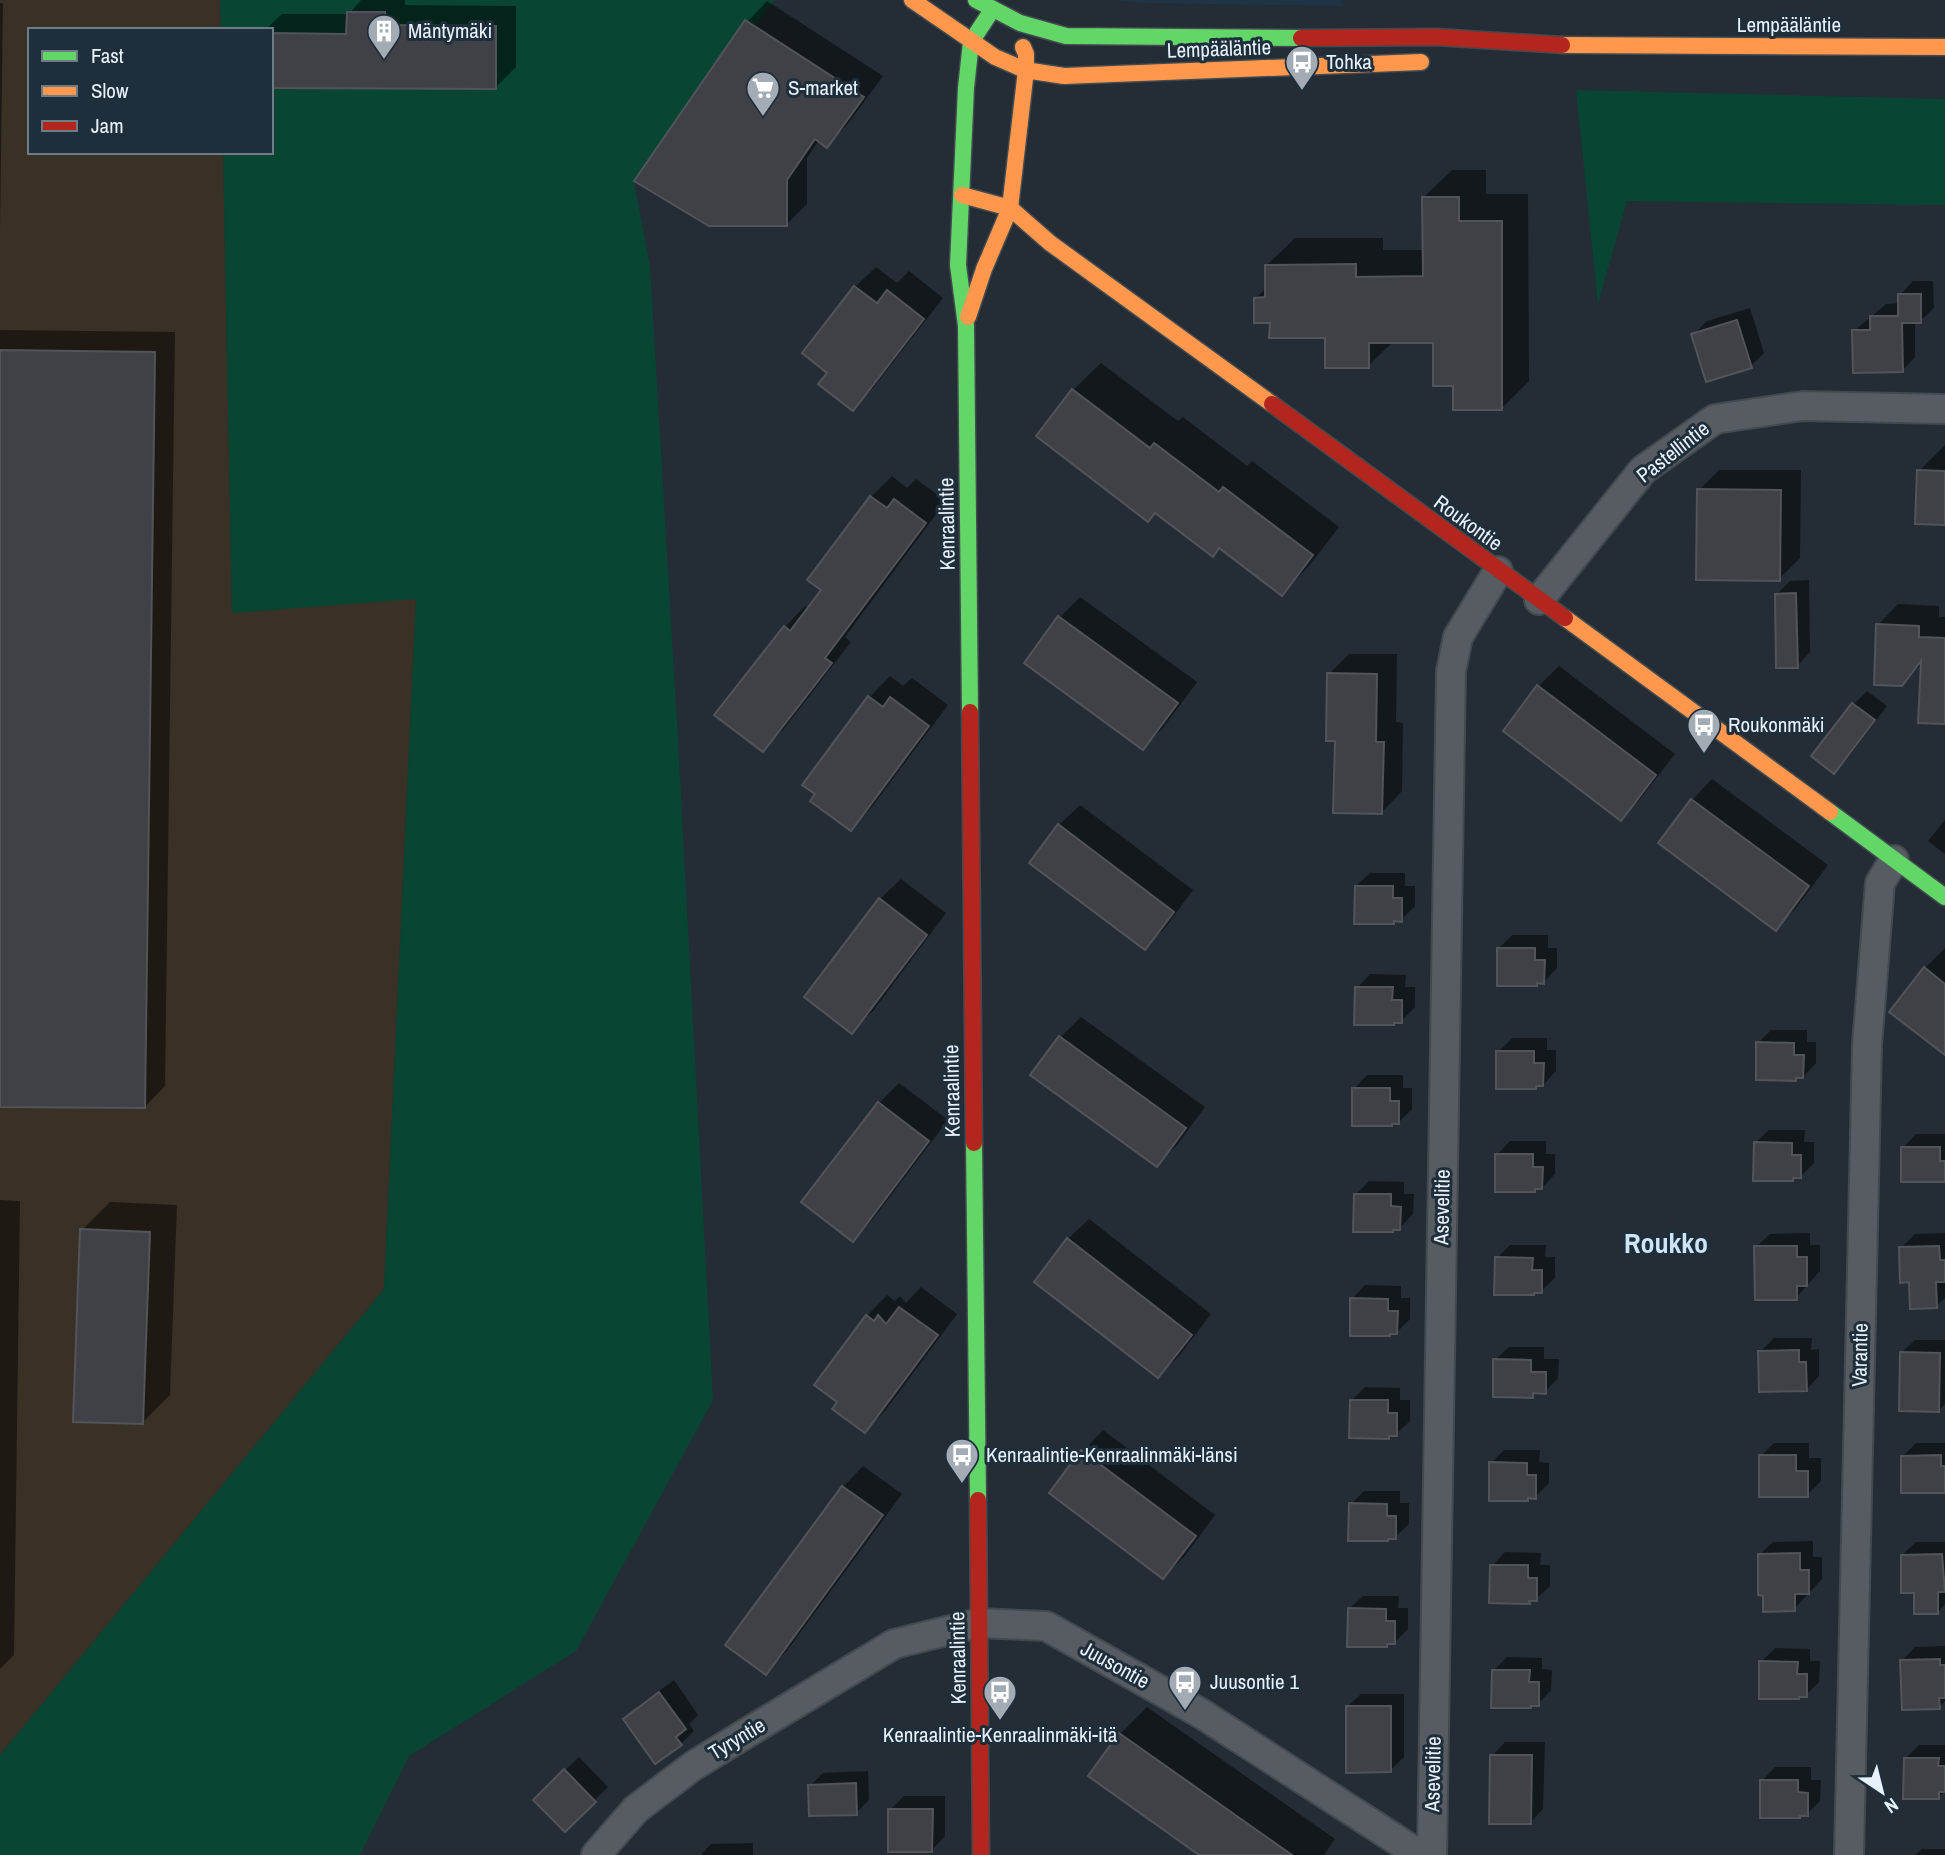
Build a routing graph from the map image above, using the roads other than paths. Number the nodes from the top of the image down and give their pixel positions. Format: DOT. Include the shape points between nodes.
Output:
graph roads {
  1 [pos="912,0"];
  2 [pos="976,0"];
  3 [pos="992,10"];
  4 [pos="971,42"];
  5 [pos="1548,45"];
  6 [pos="1945,47"];
  7 [pos="1473,56"];
  8 [pos="1436,62"];
  9 [pos="1026,70"];
  10 [pos="962,195"];
  11 [pos="1010,208"];
  12 [pos="965,326"];
  13 [pos="1945,409"];
  14 [pos="1499,571"];
  15 [pos="1539,600"];
  16 [pos="1894,860"];
  17 [pos="1945,897"];
  18 [pos="979,1623"];
  19 [pos="894,1644"];
  20 [pos="596,1855"];
  21 [pos="981,1855"];
  22 [pos="1420,1855"];
  23 [pos="1432,1855"];
  24 [pos="1849,1855"];
  1 -- 4 [label="street, Lempääläntie"];
  2 -- 3 [label="street, Lempääläntie"];
  3 -- 4 [label="street, Kenraalintie"];
  3 -- 5 [label="street, Lempääläntie" via="1035,29 1066,36 1436,37"];
  3 -- 9 [label="street, Kenraalintie" via="1016,33 1026,54"];
  4 -- 9 [label="street, Lempääläntie"];
  4 -- 10 [label="street, Kenraalintie"];
  5 -- 6 [label="street, Lempääläntie"];
  5 -- 7 [label="street, Lempääläntie"];
  8 -- 9 [label="street, Lempääläntie" via="1064,76"];
  9 -- 11 [label="street, Kenraalintie"];
  10 -- 11 [label="street, Roukontie"];
  10 -- 12 [label="street, Kenraalintie" via="958,265"];
  11 -- 12 [label="street, Kenraalintie"];
  11 -- 14 [label="street, Roukontie" via="1050,243"];
  12 -- 18 [label="street, Kenraalintie"];
  13 -- 15 [label="street, Pastellintie" via="1803,406 1715,419 1643,470"];
  14 -- 15 [label="street, Roukontie"];
  14 -- 23 [label="street, Asevelitie" via="1458,637 1451,671"];
  15 -- 16 [label="street, Roukontie"];
  16 -- 17 [label="street, Roukontie"];
  16 -- 24 [label="street, Varantie" via="1880,883 1867,1045"];
  18 -- 19 [label="street, Juusontie"];
  18 -- 21 [label="street, Kenraalintie"];
  18 -- 22 [label="street, Juusontie" via="1046,1626 1202,1714"];
  19 -- 20 [label="street, Tyryntie" via="693,1766 636,1809"];
}
